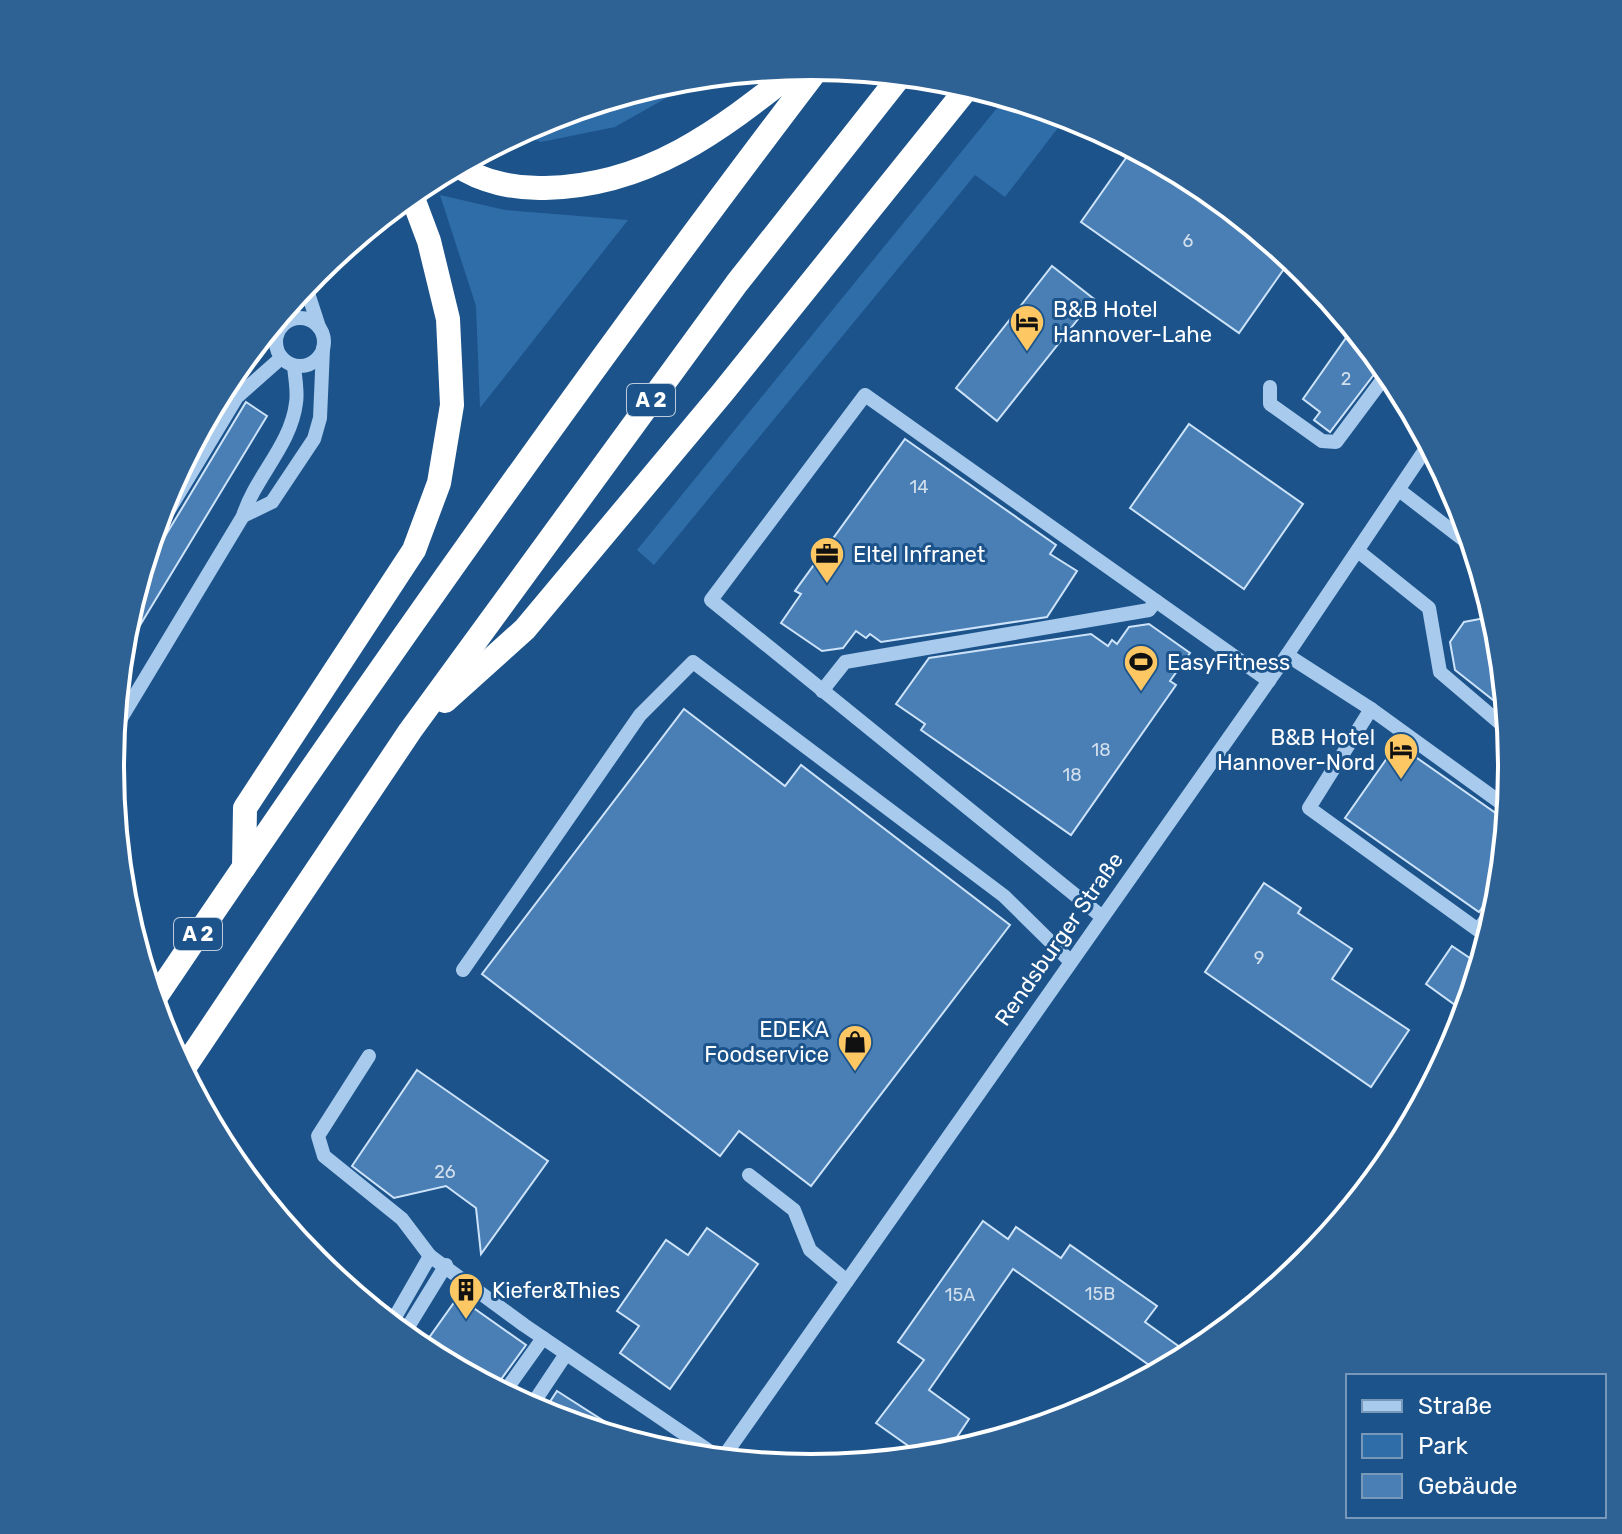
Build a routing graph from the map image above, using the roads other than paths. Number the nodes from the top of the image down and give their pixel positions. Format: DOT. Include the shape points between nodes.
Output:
graph roads {
  1 [pos="809,80"];
  2 [pos="781,81"];
  3 [pos="893,85"];
  4 [pos="961,97"];
  5 [pos="468,172"];
  6 [pos="416,206"];
  7 [pos="309,298"];
  8 [pos="290,319"];
  9 [pos="319,327"];
  10 [pos="281,331"];
  11 [pos="268,346"];
  12 [pos="323,349"];
  13 [pos="278,352"];
  14 [pos="294,366"];
  15 [pos="1380,383"];
  16 [pos="1270,387"];
  17 [pos="1422,454"];
  18 [pos="188,479"];
  19 [pos="1399,490"];
  20 [pos="243,516"];
  21 [pos="1458,535"];
  22 [pos="1358,551"];
  23 [pos="1156,601"];
  24 [pos="1287,655"];
  25 [pos="1269,681"];
  26 [pos="822,691"];
  27 [pos="126,709"];
  28 [pos="1371,709"];
  29 [pos="1497,720"];
  30 [pos="410,731"];
  31 [pos="1497,800"];
  32 [pos="244,867"];
  33 [pos="1101,916"];
  34 [pos="1479,929"];
  35 [pos="1070,961"];
  36 [pos="463,970"];
  37 [pos="161,990"];
  38 [pos="369,1056"];
  39 [pos="190,1060"];
  40 [pos="749,1175"];
  41 [pos="430,1256"];
  42 [pos="446,1265"];
  43 [pos="847,1281"];
  44 [pos="396,1314"];
  45 [pos="410,1324"];
  46 [pos="543,1338"];
  47 [pos="566,1354"];
  48 [pos="510,1384"];
  49 [pos="537,1397"];
  50 [pos="701,1445"];
  51 [pos="729,1449"];
  1 -- 32 [label="highway, A 2" via="691,235"];
  2 -- 5 [label="highway" via="686,150 629,176 576,188 524,189"];
  3 -- 30 [label="highway, A 2" via="737,283"];
  4 -- 30 [label="highway" via="525,629"];
  6 -- 32 [label="highway" via="448,319 452,405 439,483 414,550 245,808"];
  7 -- 9 [label="street"];
  8 -- 9 [label="street" via="300,317"];
  9 -- 12 [label="street"];
  10 -- 13 [label="street"];
  11 -- 13 [label="street"];
  12 -- 14 [label="street" via="308,365"];
  12 -- 20 [label="street" via="314,439 272,502"];
  13 -- 14 [label="street"];
  13 -- 18 [label="street" via="237,397"];
  14 -- 20 [label="street" via="296,403 288,429"];
  15 -- 16 [label="street" via="1336,442 1322,441 1270,404"];
  17 -- 19 [label="street, Rendsburger Straße"];
  19 -- 21 [label="street"];
  19 -- 22 [label="street, Rendsburger Straße"];
  20 -- 27 [label="street"];
  22 -- 24 [label="street, Rendsburger Straße"];
  22 -- 29 [label="street" via="1429,608 1440,672"];
  23 -- 25 [label="street"];
  23 -- 26 [label="street" via="1149,610 845,662"];
  23 -- 26 [label="street" via="865,395 711,600"];
  24 -- 25 [label="street, Rendsburger Straße"];
  24 -- 28 [label="street"];
  25 -- 33 [label="street, Rendsburger Straße"];
  26 -- 33 [label="street"];
  28 -- 31 [label="street"];
  28 -- 34 [label="street" via="1309,808"];
  30 -- 39 [label="highway, A 2"];
  32 -- 37 [label="highway, A 2"];
  33 -- 35 [label="street, Rendsburger Straße"];
  35 -- 36 [label="street" via="1004,896 693,662 640,715"];
  35 -- 43 [label="street, Rendsburger Straße"];
  38 -- 41 [label="street" via="318,1136 324,1156 402,1219"];
  40 -- 43 [label="street" via="794,1210 810,1250"];
  41 -- 42 [label="street"];
  41 -- 44 [label="street"];
  42 -- 45 [label="street"];
  42 -- 46 [label="street"];
  43 -- 51 [label="street, Rendsburger Straße"];
  46 -- 47 [label="street"];
  46 -- 48 [label="street"];
  47 -- 49 [label="street"];
  47 -- 50 [label="street"];
}
